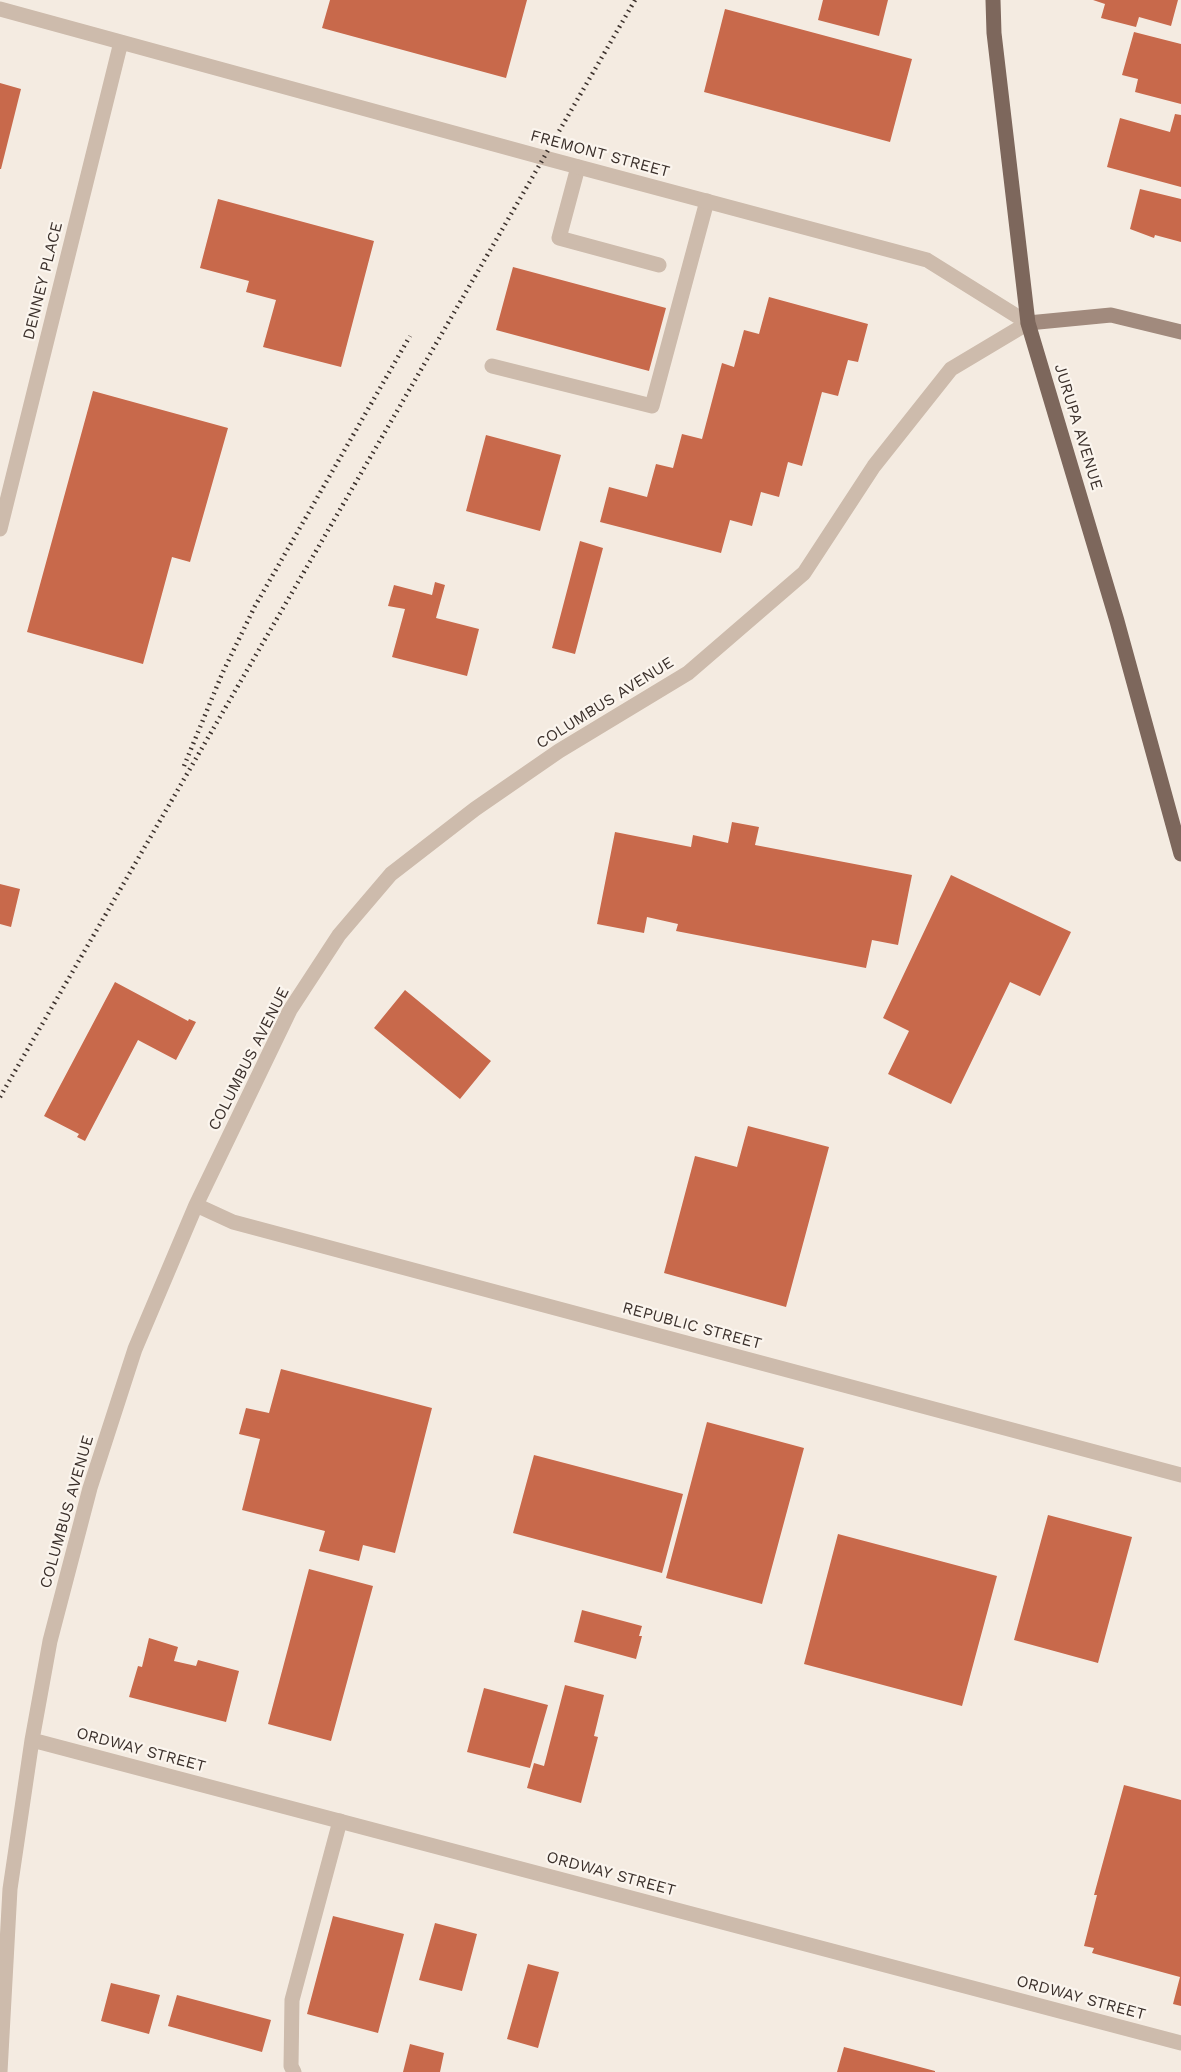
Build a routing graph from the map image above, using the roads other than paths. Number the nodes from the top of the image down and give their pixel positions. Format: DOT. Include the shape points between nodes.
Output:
graph roads {
  1 [pos="993,0"];
  2 [pos="0,9"];
  3 [pos="121,42"];
  4 [pos="578,167"];
  5 [pos="707,201"];
  6 [pos="659,265"];
  7 [pos="1028,322"];
  8 [pos="1181,332"];
  9 [pos="492,366"];
  10 [pos="0,529"];
  11 [pos="1181,854"];
  12 [pos="196,1205"];
  13 [pos="1181,1475"];
  14 [pos="32,1740"];
  15 [pos="340,1821"];
  16 [pos="1181,2043"];
  17 [pos="0,2072"];
  18 [pos="294,2072"];
  1 -- 7 [label="main road, JURUPA AVENUE"];
  2 -- 3 [label="street, FREMONT STREET"];
  3 -- 4 [label="street, FREMONT STREET"];
  3 -- 10 [label="street, DENNEY PLACE"];
  4 -- 5 [label="street, FREMONT STREET"];
  4 -- 6 [label="street" via="559,238"];
  5 -- 7 [label="street, FREMONT STREET" via="927,260"];
  5 -- 9 [label="street" via="652,406"];
  7 -- 8 [label="street" via="1111,315"];
  7 -- 11 [label="main road, JURUPA AVENUE"];
  7 -- 12 [label="street, COLUMBUS AVENUE" via="951,369 874,466 804,573 688,673 560,751 390,874 339,935 290,1010"];
  12 -- 13 [label="street, REPUBLIC STREET" via="233,1222"];
  12 -- 14 [label="street, COLUMBUS AVENUE" via="135,1349 90,1488 50,1641"];
  14 -- 15 [label="street, ORDWAY STREET"];
  14 -- 17 [label="street, COLUMBUS AVENUE" via="10,1889"];
  15 -- 16 [label="street, ORDWAY STREET"];
  15 -- 18 [label="street" via="292,2000"];
}
